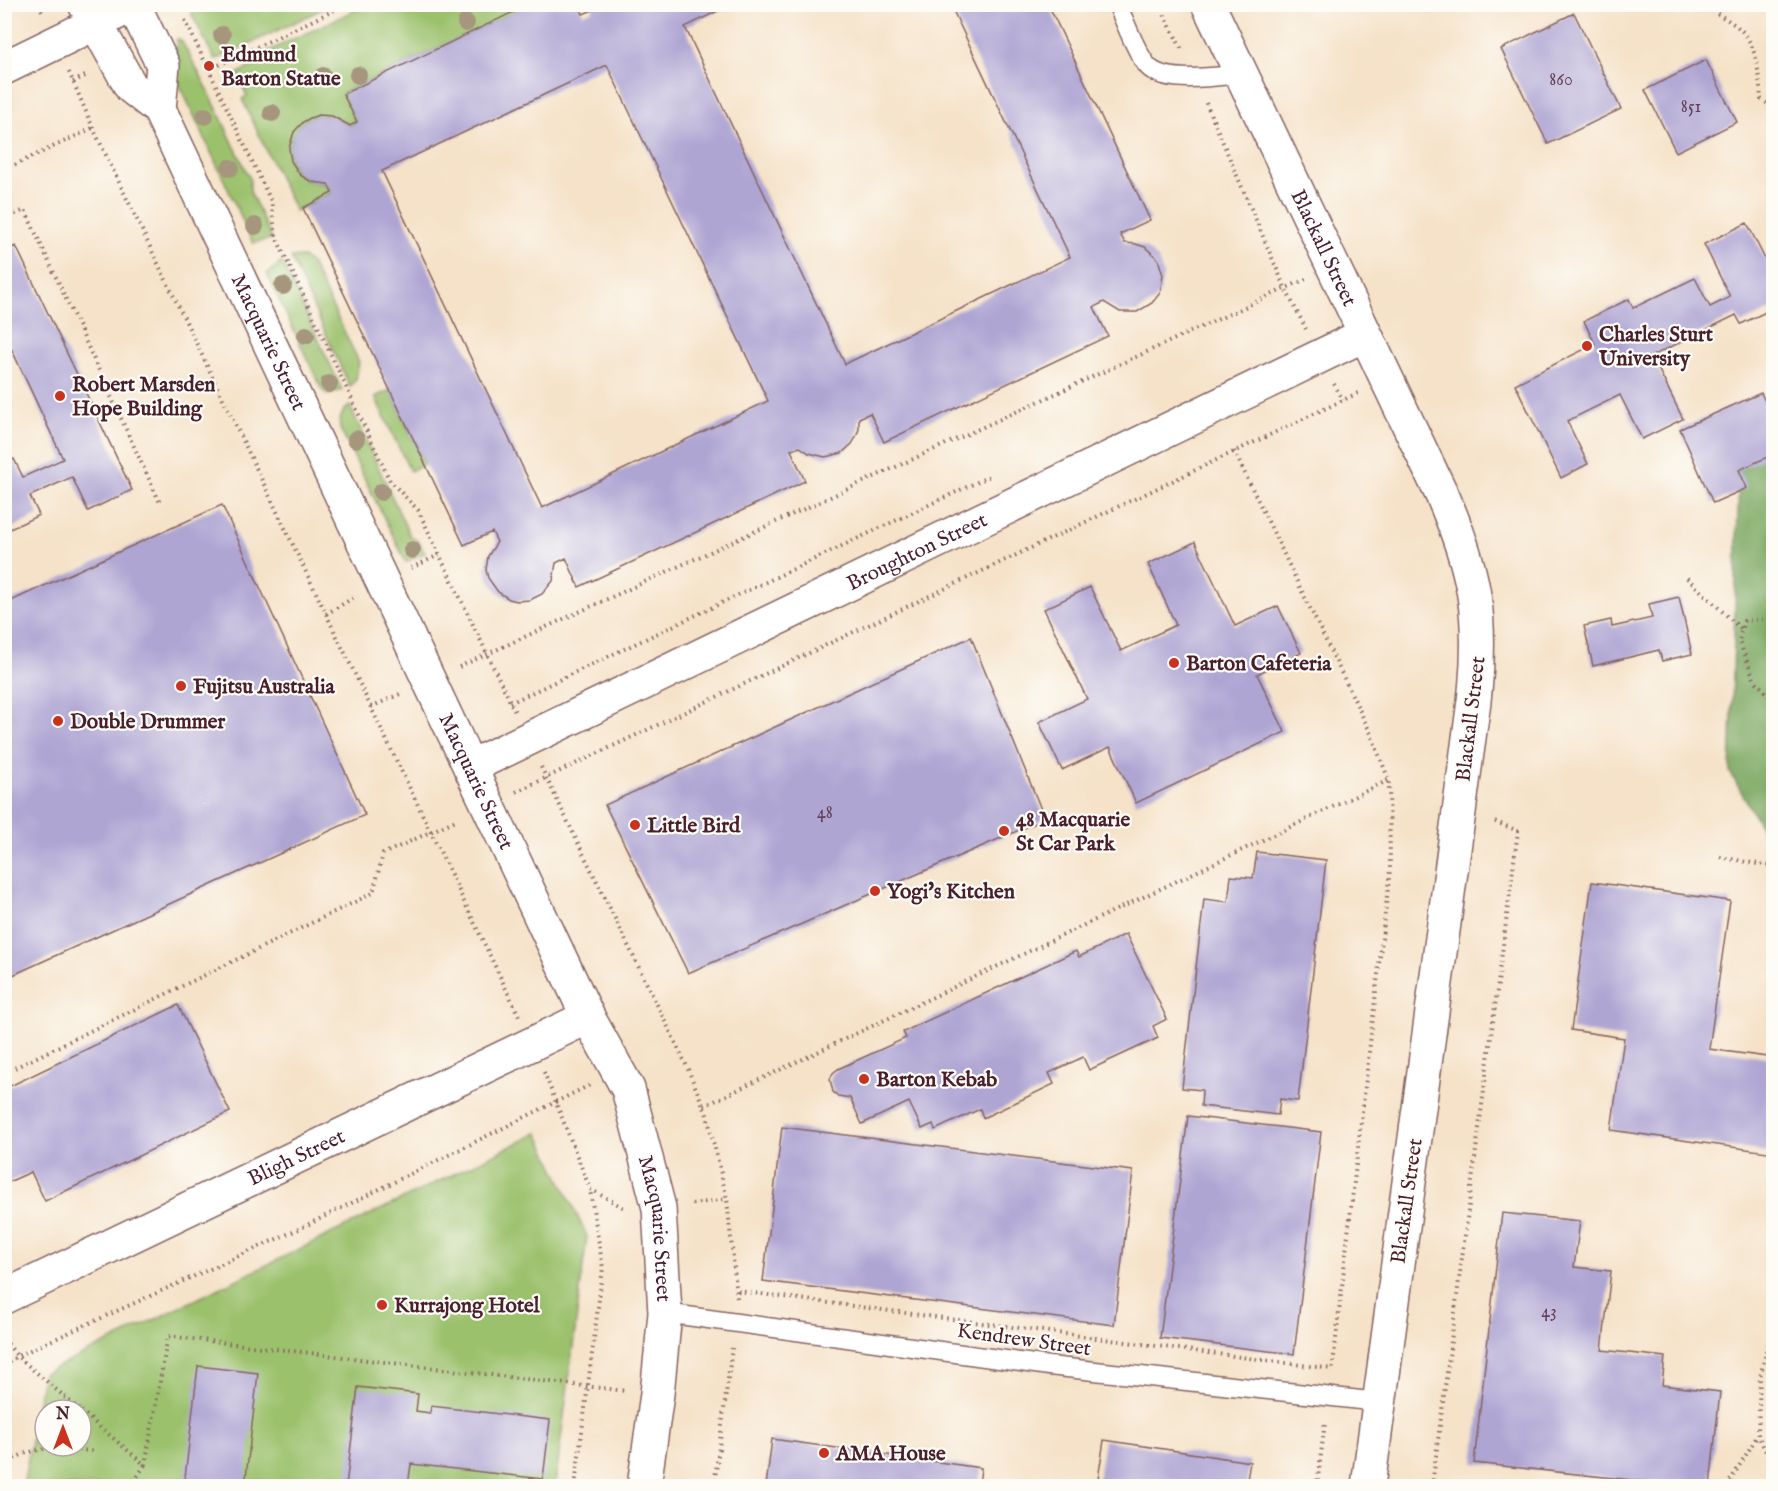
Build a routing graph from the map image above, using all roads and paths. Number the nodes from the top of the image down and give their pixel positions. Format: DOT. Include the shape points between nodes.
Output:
graph roads {
  1 [pos="347,4"];
  2 [pos="1117,4"];
  3 [pos="1159,4"];
  4 [pos="1208,4"];
  5 [pos="1702,4"];
  6 [pos="134,5"];
  7 [pos="90,14"];
  8 [pos="184,21"];
  9 [pos="4,68"];
  10 [pos="208,70"];
  11 [pos="1241,74"];
  12 [pos="1195,78"];
  13 [pos="74,82"];
  14 [pos="1773,108"];
  15 [pos="159,109"];
  16 [pos="93,128"];
  17 [pos="4,170"];
  18 [pos="4,219"];
  19 [pos="1332,267"];
  20 [pos="1285,288"];
  21 [pos="1306,327"];
  22 [pos="1295,332"];
  23 [pos="1364,335"];
  24 [pos="1386,380"];
  25 [pos="1234,451"];
  26 [pos="994,475"];
  27 [pos="160,503"];
  28 [pos="1687,578"];
  29 [pos="1773,615"];
  30 [pos="1742,630"];
  31 [pos="487,654"];
  32 [pos="428,680"];
  33 [pos="1773,702"];
  34 [pos="510,703"];
  35 [pos="371,707"];
  36 [pos="528,739"];
  37 [pos="470,767"];
  38 [pos="546,779"];
  39 [pos="1389,780"];
  40 [pos="1483,816"];
  41 [pos="430,831"];
  42 [pos="1720,857"];
  43 [pos="1773,867"];
  44 [pos="588,1017"];
  45 [pos="532,1043"];
  46 [pos="618,1071"];
  47 [pos="4,1073"];
  48 [pos="556,1102"];
  49 [pos="704,1106"];
  50 [pos="590,1190"];
  51 [pos="727,1199"];
  52 [pos="632,1212"];
  53 [pos="738,1291"];
  54 [pos="4,1297"];
  55 [pos="665,1313"];
  56 [pos="1773,1334"];
  57 [pos="4,1339"];
  58 [pos="17,1356"];
  59 [pos="4,1366"];
  60 [pos="1332,1369"];
  61 [pos="589,1386"];
  62 [pos="657,1394"];
  63 [pos="67,1398"];
  64 [pos="1328,1398"];
  65 [pos="1379,1402"];
  66 [pos="93,1420"];
  67 [pos="1758,1435"];
  68 [pos="94,1452"];
  69 [pos="4,1465"];
  70 [pos="145,1465"];
  71 [pos="1773,1469"];
  72 [pos="135,1480"];
  73 [pos="575,1486"];
  74 [pos="644,1486"];
  75 [pos="1317,1486"];
  76 [pos="1368,1486"];
  77 [pos="1432,1486"];
  78 [pos="1726,1486"];
  1 -- 10 [label="path"];
  2 -- 12 [label="lane" via="1149,68 1164,75"];
  3 -- 12 [label="path"];
  4 -- 11 [label="street, Blackall Street"];
  5 -- 14 [label="path" via="1742,30 1758,70 1761,99"];
  6 -- 7 [label="street"];
  6 -- 15 [label="street" via="163,65"];
  7 -- 9 [label="street"];
  7 -- 15 [label="street, Macquarie Street" via="131,87"];
  8 -- 10 [label="path"];
  10 -- 31 [label="path" via="271,201 276,237 390,481 418,510"];
  11 -- 12 [label="lane"];
  11 -- 19 [label="street, Blackall Street"];
  12 -- 20 [label="path"];
  13 -- 16 [label="path"];
  15 -- 32 [label="street, Macquarie Street"];
  16 -- 17 [label="path"];
  16 -- 35 [label="path"];
  18 -- 27 [label="path" via="25,210"];
  19 -- 20 [label="path"];
  19 -- 23 [label="street, Blackall Street"];
  20 -- 31 [label="path"];
  21 -- 22 [label="path"];
  23 -- 24 [label="street, Blackall Street"];
  23 -- 36 [label="street, Broughton Street"];
  24 -- 25 [label="path"];
  24 -- 65 [label="street, Blackall Street" via="1462,543 1474,586 1479,650"];
  25 -- 38 [label="path"];
  25 -- 39 [label="path" via="1370,732"];
  26 -- 34 [label="path"];
  28 -- 30 [label="path"];
  29 -- 30 [label="path" via="1744,621"];
  30 -- 33 [label="path" via="1739,642 1754,679"];
  31 -- 32 [label="path"];
  31 -- 34 [label="path"];
  32 -- 35 [label="path"];
  32 -- 37 [label="street, Macquarie Street"];
  34 -- 36 [label="path"];
  35 -- 41 [label="path"];
  36 -- 37 [label="street, Broughton Street"];
  36 -- 38 [label="path"];
  37 -- 44 [label="street, Macquarie Street"];
  38 -- 49 [label="path"];
  39 -- 49 [label="path"];
  39 -- 60 [label="path" via="1390,870"];
  40 -- 77 [label="path" via="1518,831"];
  41 -- 45 [label="path"];
  41 -- 47 [label="path" via="383,854 373,893"];
  42 -- 43 [label="path"];
  44 -- 45 [label="street, Bligh Street"];
  44 -- 46 [label="street, Macquarie Street"];
  45 -- 48 [label="path"];
  45 -- 54 [label="street, Bligh Street"];
  46 -- 48 [label="path"];
  46 -- 55 [label="street, Macquarie Street" via="628,1089 659,1208"];
  48 -- 50 [label="path"];
  48 -- 58 [label="path" via="301,1228"];
  49 -- 51 [label="path"];
  50 -- 52 [label="path"];
  50 -- 61 [label="path" via="603,1268"];
  53 -- 60 [label="path"];
  55 -- 62 [label="street, Macquarie Street"];
  55 -- 64 [label="lane, Kendrew Street" via="1049,1366"];
  56 -- 67 [label="path" via="1760,1377"];
  57 -- 58 [label="path"];
  58 -- 59 [label="path"];
  58 -- 63 [label="path"];
  60 -- 64 [label="path"];
  61 -- 62 [label="path"];
  61 -- 70 [label="path" via="168,1336"];
  61 -- 73 [label="path"];
  62 -- 74 [label="street, Macquarie Street"];
  64 -- 65 [label="lane, Kendrew Street"];
  64 -- 75 [label="path"];
  65 -- 76 [label="street, Blackall Street"];
  66 -- 70 [label="path"];
  67 -- 71 [label="path"];
  67 -- 78 [label="path"];
  68 -- 69 [label="path" via="67,1447 42,1449 16,1456"];
  70 -- 72 [label="path"];
}
